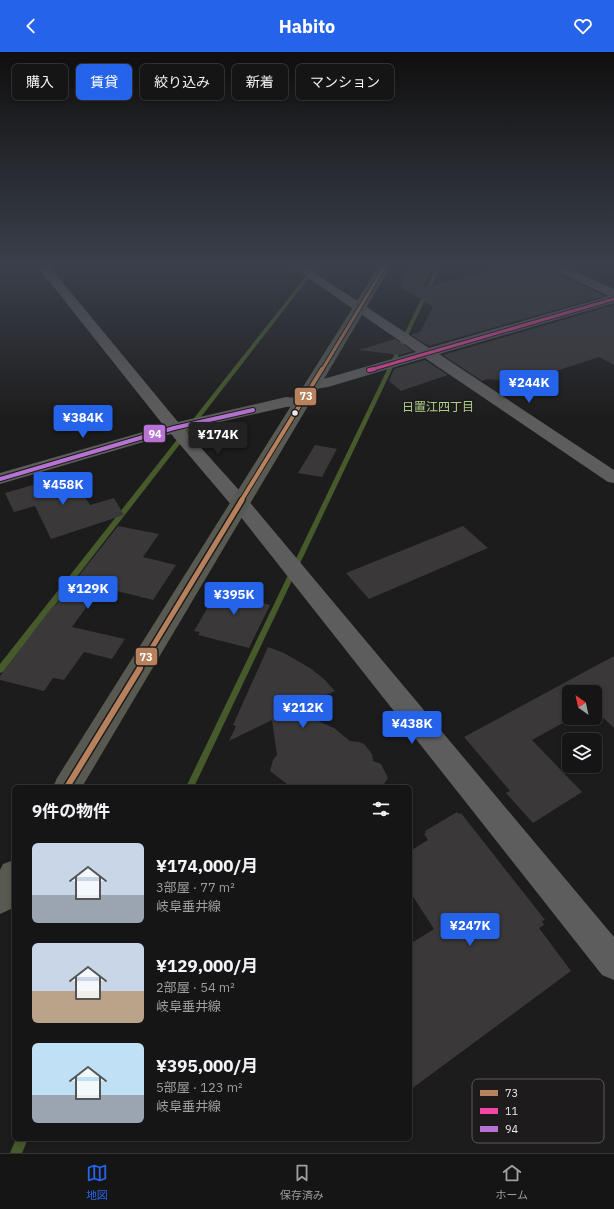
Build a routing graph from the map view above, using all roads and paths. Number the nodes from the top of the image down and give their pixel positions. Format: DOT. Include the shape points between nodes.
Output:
graph roads {
  1 [pos="85,317"];
  2 [pos="353,317"];
  3 [pos="374,317"];
  4 [pos="553,317"];
  5 [pos="429,353"];
  6 [pos="314,384"];
  7 [pos="303,402"];
  8 [pos="174,428"];
  9 [pos="614,478"];
  10 [pos="0,479"];
  11 [pos="240,503"];
  12 [pos="68,785"];
  13 [pos="12,878"];
  14 [pos="0,898"];
  15 [pos="614,963"];
  1 -- 8 [label="street"];
  2 -- 6 [label="main road"];
  3 -- 5 [label="street"];
  4 -- 5 [label="street"];
  5 -- 6 [label="street"];
  5 -- 9 [label="street"];
  6 -- 7 [label="main road"];
  7 -- 8 [label="street" via="286,402"];
  7 -- 11 [label="main road"];
  8 -- 10 [label="street"];
  8 -- 11 [label="street"];
  11 -- 12 [label="main road"];
  11 -- 15 [label="street"];
  13 -- 14 [label="main road"];
}
